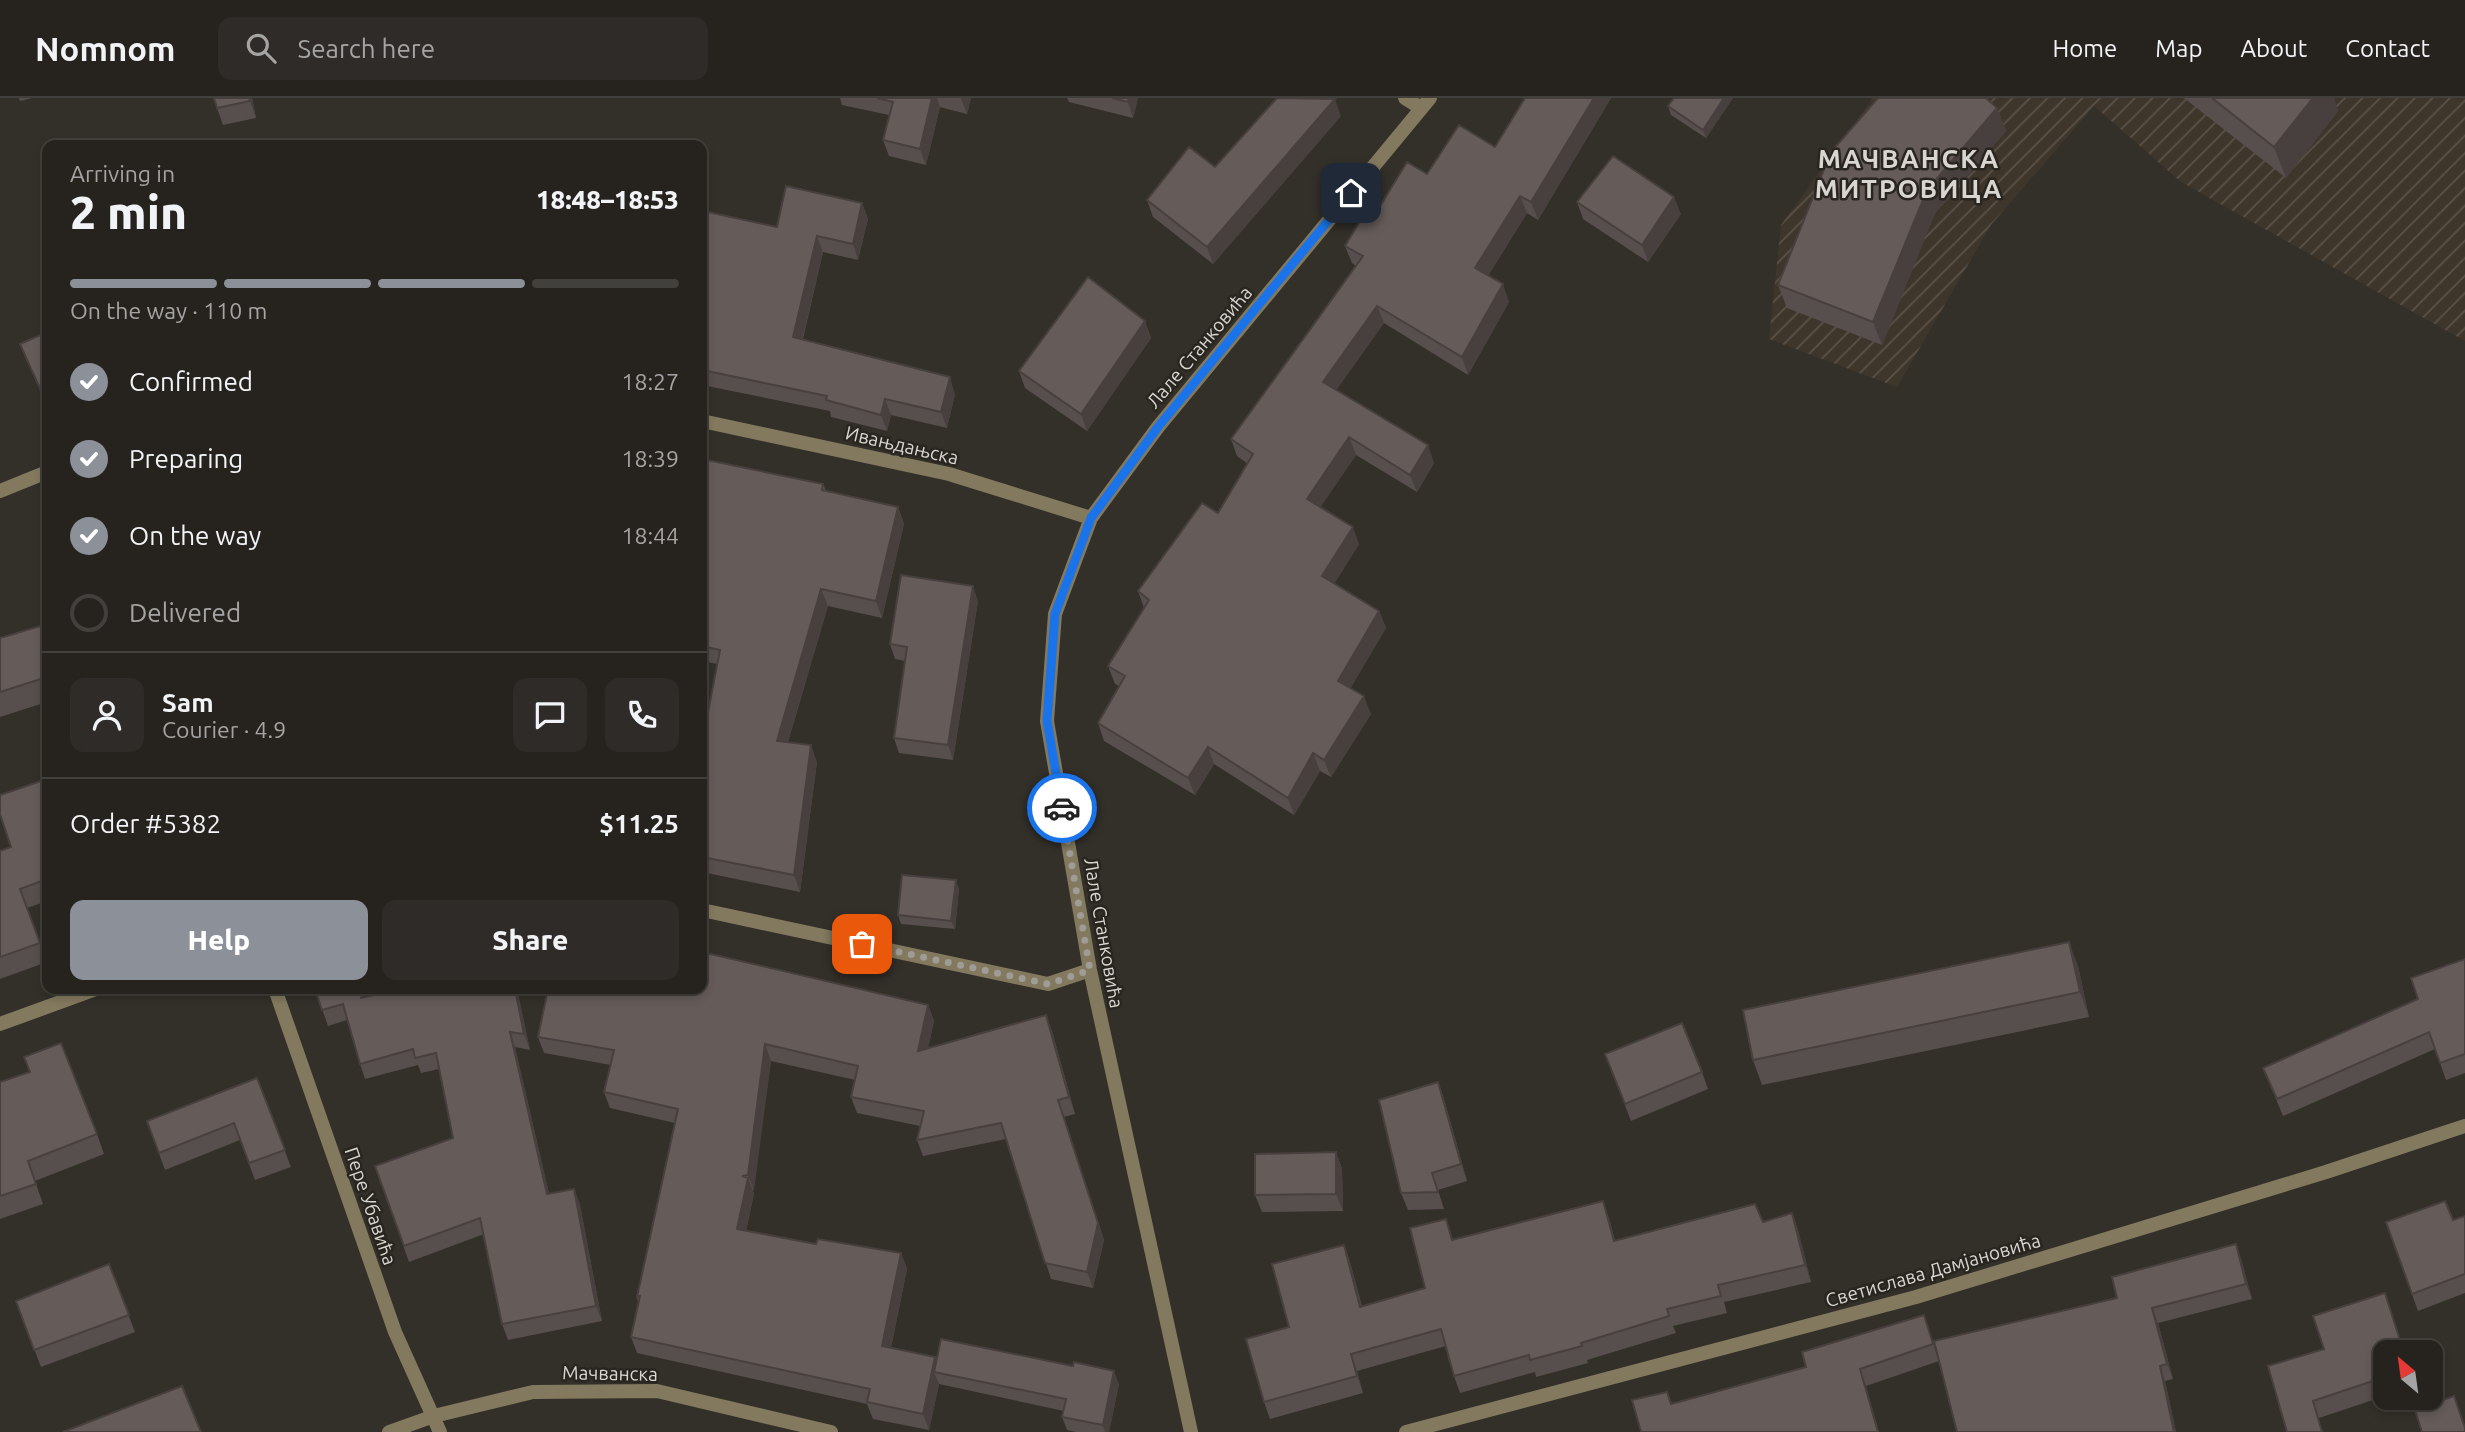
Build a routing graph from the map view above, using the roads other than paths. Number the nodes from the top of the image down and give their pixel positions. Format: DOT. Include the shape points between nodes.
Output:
graph roads {
  1 [pos="1405,98"];
  2 [pos="1426,103"];
  3 [pos="707,422"];
  4 [pos="42,474"];
  5 [pos="0,491"];
  6 [pos="1091,518"];
  7 [pos="707,911"];
  8 [pos="1090,970"];
  9 [pos="82,994"];
  10 [pos="277,994"];
  11 [pos="0,1024"];
  12 [pos="2465,1126"];
  13 [pos="434,1416"];
  14 [pos="389,1432"];
  15 [pos="440,1432"];
  16 [pos="831,1432"];
  17 [pos="1191,1432"];
  18 [pos="1406,1432"];
  1 -- 2 [label="street"];
  2 -- 6 [label="street, Лале Станковића" via="1158,427"];
  3 -- 6 [label="street, Ивањдањска" via="948,474"];
  4 -- 5 [label="street"];
  6 -- 8 [label="street, Лале Станковића" via="1055,614 1047,721"];
  7 -- 8 [label="street" via="1048,984"];
  8 -- 17 [label="street, Лале Станковића"];
  9 -- 11 [label="street"];
  10 -- 13 [label="street, Пере Убавића" via="395,1332"];
  12 -- 18 [label="street, Светислава Дамјановића" via="1916,1297"];
  13 -- 14 [label="street, Мачванска"];
  13 -- 15 [label="street, Пере Убавића"];
  13 -- 16 [label="street, Мачванска" via="533,1392 657,1391"];
}
